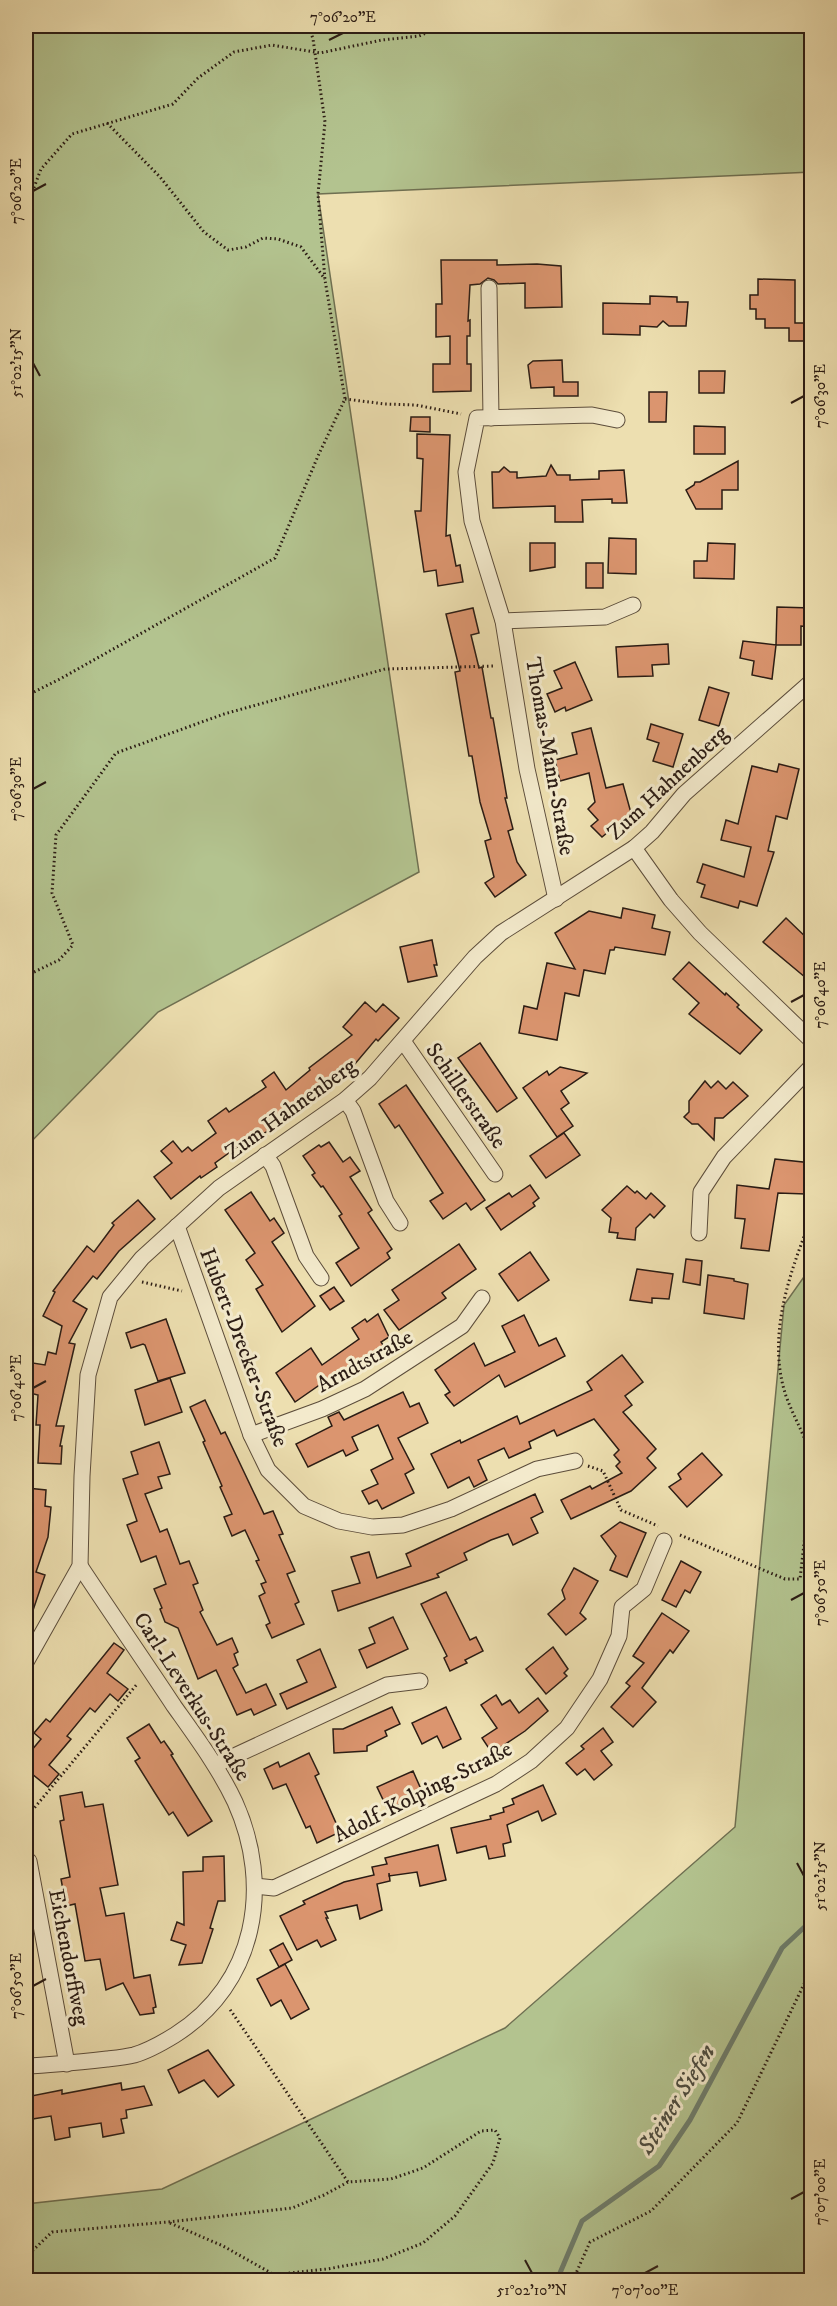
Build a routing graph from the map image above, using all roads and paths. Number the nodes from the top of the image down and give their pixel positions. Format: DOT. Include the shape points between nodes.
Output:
graph roads {
  1 [pos="309,26"];
  2 [pos="444,26"];
  3 [pos="315,52"];
  4 [pos="107,123"];
  5 [pos="26,209"];
  6 [pos="325,280"];
  7 [pos="489,288"];
  8 [pos="345,399"];
  9 [pos="484,418"];
  10 [pos="617,420"];
  11 [pos="633,604"];
  12 [pos="503,621"];
  13 [pos="511,665"];
  14 [pos="812,681"];
  15 [pos="26,696"];
  16 [pos="634,848"];
  17 [pos="556,899"];
  18 [pos="26,976"];
  19 [pos="403,1041"];
  20 [pos="812,1041"];
  21 [pos="812,1066"];
  22 [pos="345,1100"];
  23 [pos="265,1155"];
  24 [pos="495,1174"];
  25 [pos="812,1216"];
  26 [pos="400,1224"];
  27 [pos="177,1226"];
  28 [pos="699,1233"];
  29 [pos="125,1278"];
  30 [pos="321,1278"];
  31 [pos="200,1295"];
  32 [pos="482,1299"];
  33 [pos="250,1435"];
  34 [pos="812,1460"];
  35 [pos="575,1461"];
  36 [pos="812,1474"];
  37 [pos="667,1534"];
  38 [pos="80,1566"];
  39 [pos="26,1662"];
  40 [pos="150,1670"];
  41 [pos="420,1681"];
  42 [pos="215,1765"];
  43 [pos="26,1818"];
  44 [pos="26,1859"];
  45 [pos="255,1886"];
  46 [pos="812,1974"];
  47 [pos="220,1995"];
  48 [pos="67,2064"];
  49 [pos="26,2066"];
  50 [pos="348,2182"];
  51 [pos="168,2222"];
  52 [pos="26,2257"];
  53 [pos="273,2274"];
  54 [pos="226,2280"];
  55 [pos="573,2280"];
  1 -- 3 [label="path"];
  2 -- 3 [label="path" via="419,36"];
  3 -- 4 [label="path" via="272,45 234,52 198,78 173,104"];
  3 -- 6 [label="path" via="325,122 318,194"];
  4 -- 5 [label="path" via="72,134 41,169"];
  4 -- 6 [label="path" via="160,177 204,232 228,249 246,247 263,238 301,247"];
  6 -- 8 [label="path"];
  7 -- 9 [label="street, Thomas-Mann-Straße"];
  8 -- 9 [label="path" via="416,405"];
  8 -- 15 [label="path" via="275,558"];
  9 -- 10 [label="street" via="592,415"];
  9 -- 12 [label="street, Thomas-Mann-Straße" via="466,472 472,521"];
  11 -- 12 [label="street" via="605,617"];
  12 -- 13 [label="street, Thomas-Mann-Straße"];
  13 -- 17 [label="street, Thomas-Mann-Straße" via="527,769"];
  13 -- 18 [label="path" via="384,669 224,714 116,753 56,835 52,893 73,945 59,960"];
  14 -- 16 [label="street, Zum Hahnenberg" via="684,794"];
  16 -- 17 [label="street, Zum Hahnenberg"];
  16 -- 20 [label="street" via="700,933"];
  17 -- 19 [label="street, Zum Hahnenberg" via="501,933 475,957"];
  19 -- 22 [label="street, Zum Hahnenberg"];
  19 -- 24 [label="street, Schillerstraße"];
  21 -- 28 [label="street" via="724,1157 701,1192"];
  22 -- 23 [label="street, Zum Hahnenberg"];
  22 -- 26 [label="street" via="353,1111 386,1201"];
  23 -- 27 [label="street, Zum Hahnenberg" via="219,1188"];
  23 -- 30 [label="street" via="306,1256"];
  25 -- 34 [label="path" via="780,1319 778,1362 786,1396"];
  27 -- 29 [label="street, Zum Hahnenberg"];
  27 -- 31 [label="street, Hubert-Drecker-Straße"];
  29 -- 31 [label="path"];
  29 -- 38 [label="street, Zum Hahnenberg" via="110,1297 88,1375"];
  31 -- 33 [label="street, Hubert-Drecker-Straße"];
  32 -- 33 [label="street, Arndtstraße" via="462,1326 365,1389 322,1410"];
  33 -- 35 [label="street, Hubert-Drecker-Straße" via="268,1470 304,1506 339,1521 372,1527 428,1518 537,1469"];
  35 -- 37 [label="path" via="603,1471 621,1510"];
  36 -- 37 [label="path" via="800,1580 785,1579"];
  37 -- 45 [label="street, Adolf-Kolping-Straße" via="644,1590 622,1607 619,1636 600,1679 567,1728 531,1761 496,1784 274,1888"];
  38 -- 39 [label="street, Zum Hahnenberg"];
  38 -- 40 [label="street, Carl-Leverkus-Straße"];
  40 -- 42 [label="street, Carl-Leverkus-Straße"];
  40 -- 43 [label="path"];
  41 -- 42 [label="street" via="387,1686"];
  42 -- 45 [label="street, Carl-Leverkus-Straße" via="235,1802 250,1843"];
  44 -- 48 [label="street, Eichendorffweg"];
  45 -- 47 [label="street, Carl-Leverkus-Straße" via="244,1954"];
  46 -- 55 [label="path" via="737,2123 651,2211 590,2242"];
  47 -- 48 [label="street, Carl-Leverkus-Straße" via="193,2023 161,2043 134,2055"];
  47 -- 50 [label="path"];
  48 -- 49 [label="street, Carl-Leverkus-Straße"];
  50 -- 51 [label="path" via="292,2208"];
  50 -- 53 [label="path" via="391,2180 423,2168 481,2131 495,2130 500,2138 493,2163 454,2216 423,2242 383,2259 327,2270"];
  51 -- 52 [label="path" via="52,2232"];
  51 -- 53 [label="path"];
  53 -- 54 [label="path"];
}
